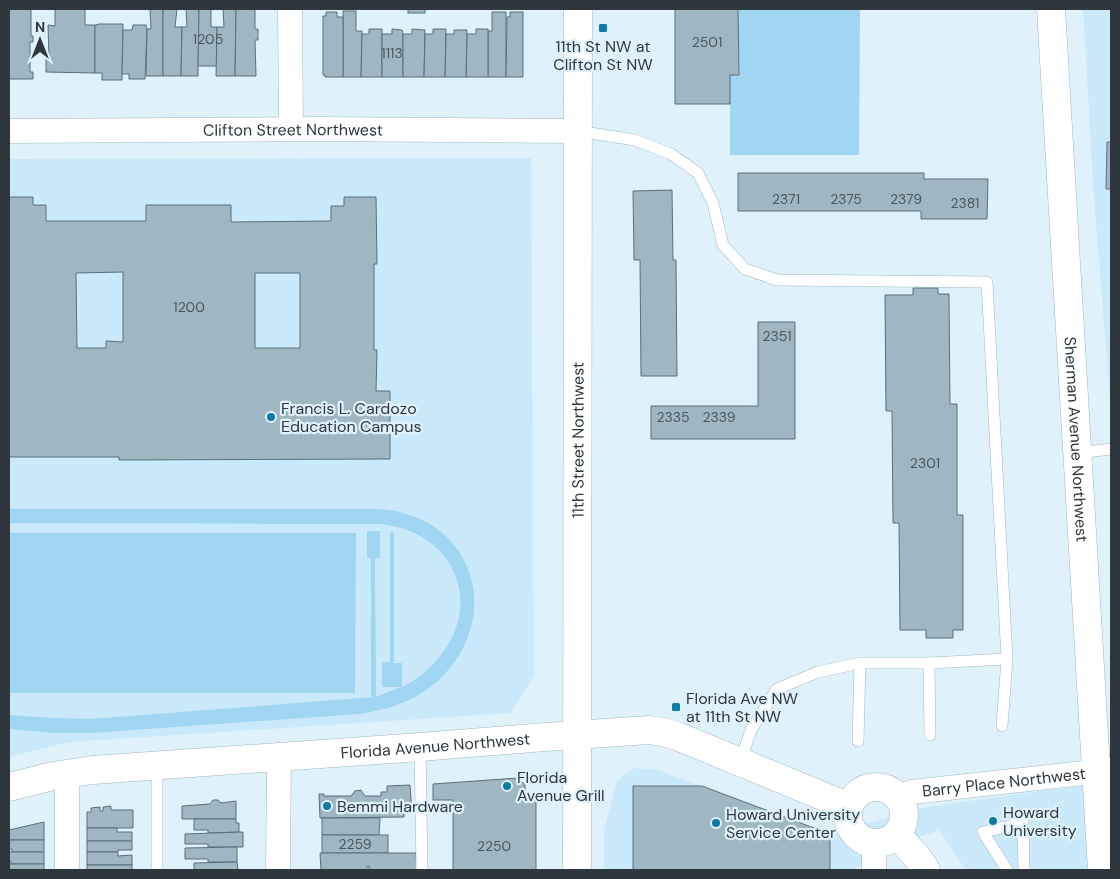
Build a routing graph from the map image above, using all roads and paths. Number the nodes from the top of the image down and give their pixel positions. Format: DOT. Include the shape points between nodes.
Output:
graph roads {
  1 [pos="290,9"];
  2 [pos="578,9"];
  3 [pos="1051,9"];
  4 [pos="291,129"];
  5 [pos="9,131"];
  6 [pos="577,131"];
  7 [pos="1111,449"];
  8 [pos="1078,453"];
  9 [pos="1007,659"];
  10 [pos="860,662"];
  11 [pos="929,662"];
  12 [pos="1002,726"];
  13 [pos="576,734"];
  14 [pos="930,735"];
  15 [pos="858,740"];
  16 [pos="420,748"];
  17 [pos="278,757"];
  18 [pos="740,763"];
  19 [pos="157,766"];
  20 [pos="1104,771"];
  21 [pos="67,774"];
  22 [pos="9,787"];
  23 [pos="897,796"];
  24 [pos="849,807"];
  25 [pos="885,839"];
  26 [pos="67,870"];
  27 [pos="157,870"];
  28 [pos="278,870"];
  29 [pos="422,870"];
  30 [pos="576,870"];
  31 [pos="874,870"];
  32 [pos="926,870"];
  33 [pos="1007,870"];
  34 [pos="1024,870"];
  35 [pos="1102,870"];
  1 -- 4 [label="street"];
  2 -- 6 [label="main road, 11th Street Northwest"];
  3 -- 8 [label="main road, Sherman Avenue Northwest"];
  4 -- 5 [label="street, Clifton Street Northwest"];
  4 -- 6 [label="street, Clifton Street Northwest"];
  6 -- 9 [label="lane" via="635,140 671,154 698,173 713,203 723,245 745,269 753,272 778,280 987,282"];
  6 -- 13 [label="main road, 11th Street Northwest"];
  7 -- 8 [label="lane"];
  8 -- 20 [label="main road, Sherman Avenue Northwest"];
  9 -- 11 [label="lane"];
  9 -- 12 [label="lane"];
  10 -- 11 [label="lane"];
  10 -- 15 [label="lane"];
  10 -- 18 [label="lane" via="818,672 777,689 751,730"];
  11 -- 14 [label="lane"];
  13 -- 16 [label="main road, Florida Avenue Northwest"];
  13 -- 18 [label="main road, Florida Avenue Northwest" via="641,730 664,732"];
  13 -- 30 [label="main road, 11th Street Northwest"];
  16 -- 17 [label="main road, Florida Avenue Northwest"];
  16 -- 29 [label="lane"];
  17 -- 19 [label="main road, Florida Avenue Northwest"];
  17 -- 28 [label="street"];
  18 -- 24 [label="main road, Florida Avenue Northwest"];
  19 -- 21 [label="main road, Florida Avenue Northwest"];
  19 -- 27 [label="lane"];
  20 -- 23 [label="street, Barry Place Northwest"];
  20 -- 35 [label="main road, Sherman Avenue Northwest"];
  21 -- 22 [label="main road, Florida Avenue Northwest"];
  21 -- 26 [label="street"];
  23 -- 24 [label="main road" via="874,787 858,793"];
  23 -- 25 [label="main road" via="904,811 902,828"];
  24 -- 25 [label="main road" via="853,831 866,842"];
  25 -- 31 [label="street"];
  25 -- 32 [label="main road" via="918,858"];
  33 -- 34 [label="lane" via="983,832 1023,822"];
}
